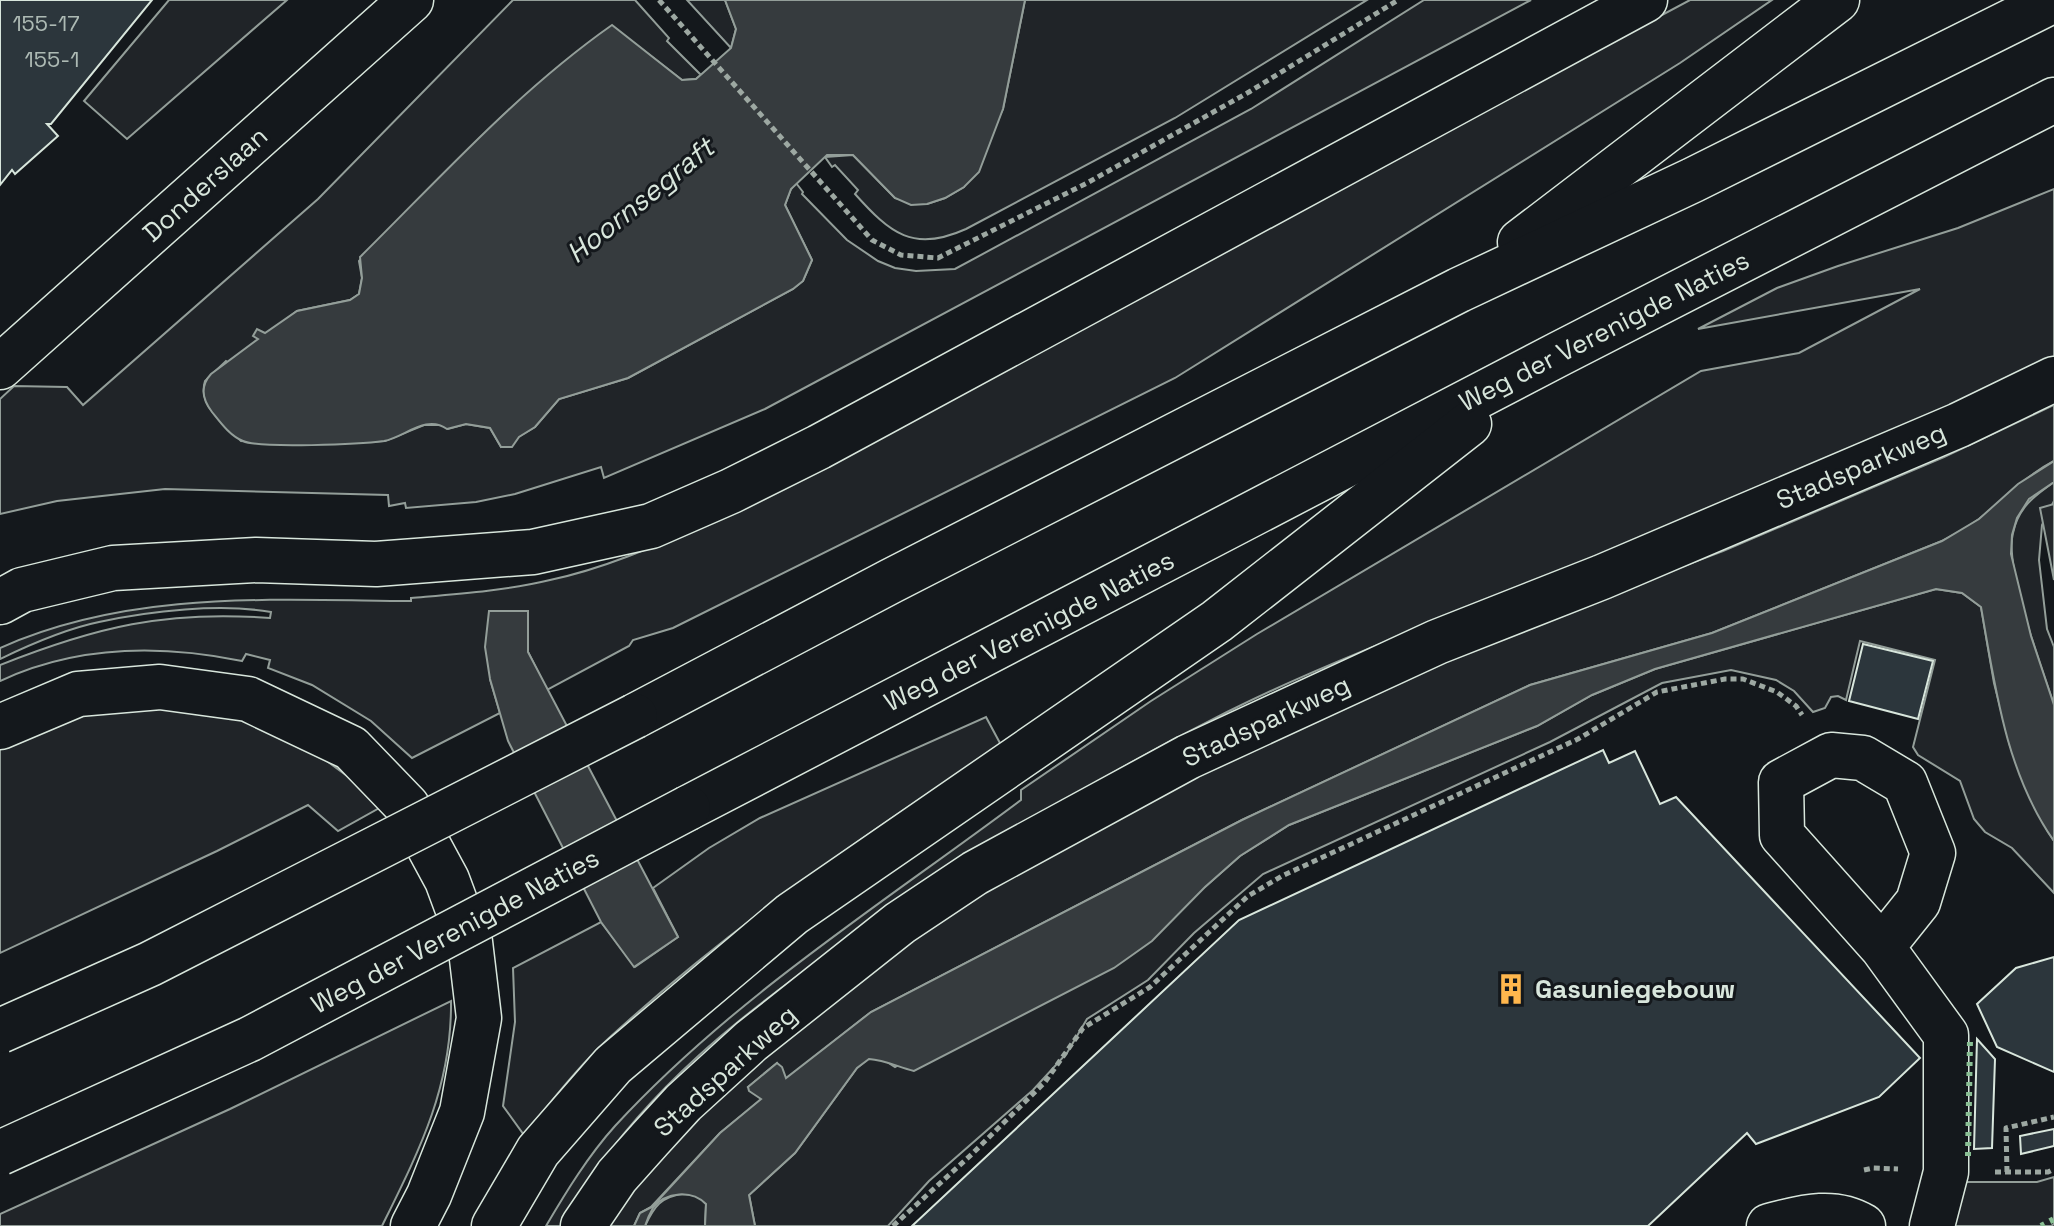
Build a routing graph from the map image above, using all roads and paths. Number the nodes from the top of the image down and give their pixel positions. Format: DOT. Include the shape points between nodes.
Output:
graph roads {
  1 [pos="411,0"];
  2 [pos="659,0"];
  3 [pos="1398,0"];
  4 [pos="1645,0"];
  5 [pos="1837,0"];
  6 [pos="2054,0"];
  7 [pos="2054,100"];
  8 [pos="1459,290"];
  9 [pos="1559,354"];
  10 [pos="0,367"];
  11 [pos="2054,379"];
  12 [pos="0,602"];
  13 [pos="0,727"];
  14 [pos="1831,755"];
  15 [pos="1882,947"];
  16 [pos="0,1031"];
  17 [pos="2054,1117"];
  18 [pos="0,1153"];
  19 [pos="2007,1172"];
  20 [pos="413,1226"];
  21 [pos="494,1226"];
  22 [pos="583,1226"];
  23 [pos="893,1226"];
  24 [pos="1769,1226"];
  25 [pos="1863,1226"];
  26 [pos="1932,1226"];
  1 -- 10 [label="main road, Donderslaan"];
  2 -- 3 [label="path" via="872,240 901,255 938,258 1087,183"];
  4 -- 12 [label="main road" via="819,447 651,526 533,552 376,564 256,560 113,568 22,590"];
  5 -- 8 [label="main road"];
  6 -- 8 [label="main road"];
  7 -- 9 [label="main road, Weg der Verenigde Naties"];
  8 -- 16 [label="main road, bridge" via="150,964"];
  9 -- 18 [label="main road, Weg der Verenigde Naties, bridge" via="250,1039"];
  9 -- 21 [label="main road" via="1217,621 792,914 613,1065 538,1151"];
  11 -- 22 [label="main road, Stadsparkweg" via="1959,425 1423,648 1188,757 975,873 900,923 751,1041 650,1139"];
  13 -- 20 [label="main road" via="78,694 160,687 248,699 351,748 407,806 447,880 470,942 479,1018 462,1112"];
  14 -- 15 [label="main road" via="1781,782 1782,835"];
  14 -- 15 [label="main road" via="1863,758 1905,783 1933,853 1918,902"];
  14 -- 23 [label="path" via="1796,706 1743,679 1657,692 1578,739 1282,876 1248,896 1150,987 1083,1028 1045,1082"];
  15 -- 26 [label="main road" via="1946,1035 1946,1172"];
  17 -- 19 [label="path" via="2006,1128"];
  24 -- 25 [label="main road" via="1819,1214"];
}
